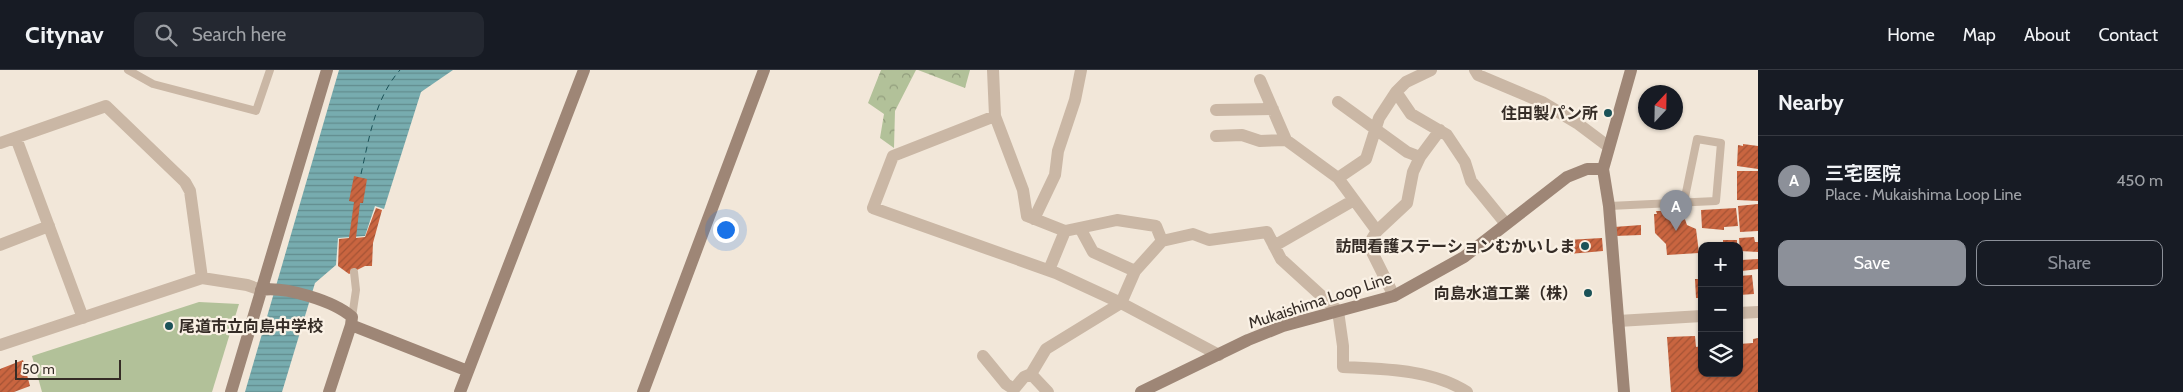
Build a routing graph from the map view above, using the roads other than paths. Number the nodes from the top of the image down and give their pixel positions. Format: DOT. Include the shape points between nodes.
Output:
graph roads {
  1 [pos="128,70"];
  2 [pos="270,70"];
  3 [pos="326,70"];
  4 [pos="584,70"];
  5 [pos="764,70"];
  6 [pos="993,70"];
  7 [pos="1081,70"];
  8 [pos="1431,70"];
  9 [pos="1475,70"];
  10 [pos="1631,70"];
  11 [pos="1260,80"];
  12 [pos="1396,92"];
  13 [pos="1338,102"];
  14 [pos="1273,109"];
  15 [pos="1216,110"];
  16 [pos="995,116"];
  17 [pos="1375,129"];
  18 [pos="1440,130"];
  19 [pos="1216,136"];
  20 [pos="16,138"];
  21 [pos="1286,140"];
  22 [pos="0,143"];
  23 [pos="1609,147"];
  24 [pos="1420,157"];
  25 [pos="1603,168"];
  26 [pos="1338,178"];
  27 [pos="1354,200"];
  28 [pos="1684,202"];
  29 [pos="1609,206"];
  30 [pos="1034,219"];
  31 [pos="1506,224"];
  32 [pos="49,226"];
  33 [pos="1080,228"];
  34 [pos="1065,231"];
  35 [pos="1377,231"];
  36 [pos="1162,241"];
  37 [pos="0,245"];
  38 [pos="1274,246"];
  39 [pos="1049,270"];
  40 [pos="1135,271"];
  41 [pos="354,272"];
  42 [pos="202,278"];
  43 [pos="267,289"];
  44 [pos="1394,296"];
  45 [pos="1121,303"];
  46 [pos="1338,311"];
  47 [pos="1758,312"];
  48 [pos="1743,313"];
  49 [pos="1698,316"];
  50 [pos="83,318"];
  51 [pos="352,321"];
  52 [pos="1618,322"];
  53 [pos="2,341"];
  54 [pos="1219,354"];
  55 [pos="983,356"];
  56 [pos="468,371"];
  57 [pos="1031,374"];
  58 [pos="231,392"];
  59 [pos="329,392"];
  60 [pos="460,392"];
  61 [pos="643,392"];
  62 [pos="1048,392"];
  63 [pos="1141,392"];
  64 [pos="1467,392"];
  65 [pos="1624,392"];
  1 -- 2 [label="lane" via="153,84 256,111"];
  3 -- 43 [label="street"];
  4 -- 56 [label="street"];
  5 -- 61 [label="street"];
  6 -- 16 [label="street"];
  7 -- 30 [label="street" via="1058,151 1055,176"];
  8 -- 12 [label="street" via="1406,82"];
  9 -- 23 [label="street" via="1478,75 1542,102"];
  10 -- 23 [label="street"];
  11 -- 14 [label="street"];
  12 -- 17 [label="street"];
  12 -- 18 [label="street" via="1411,114"];
  13 -- 17 [label="street"];
  14 -- 15 [label="street"];
  14 -- 21 [label="street"];
  16 -- 30 [label="street" via="1023,190 1027,216"];
  16 -- 39 [label="street" via="893,156 873,208"];
  17 -- 24 [label="street" via="1407,152"];
  17 -- 26 [label="street" via="1366,159"];
  18 -- 24 [label="street"];
  18 -- 31 [label="street" via="1447,134 1465,162 1471,181"];
  19 -- 21 [label="street"];
  20 -- 22 [label="street"];
  20 -- 32 [label="street"];
  20 -- 42 [label="street" via="106,106 188,187"];
  21 -- 26 [label="street"];
  23 -- 25 [label="street"];
  24 -- 35 [label="street" via="1413,172 1407,202"];
  25 -- 29 [label="street"];
  25 -- 31 [label="street, Mukaishima Loop Line" via="1587,169 1567,177"];
  26 -- 27 [label="street"];
  27 -- 35 [label="street"];
  27 -- 38 [label="street"];
  28 -- 28 [label="lane" via="1716,201 1721,143 1697,140"];
  28 -- 29 [label="lane"];
  29 -- 52 [label="street"];
  30 -- 34 [label="street"];
  31 -- 44 [label="street, Mukaishima Loop Line" via="1464,257"];
  32 -- 37 [label="street"];
  32 -- 50 [label="street"];
  33 -- 34 [label="street"];
  33 -- 36 [label="street" via="1117,220 1156,226"];
  33 -- 40 [label="street" via="1093,252"];
  34 -- 39 [label="street"];
  35 -- 44 [label="street" via="1372,239 1372,252"];
  36 -- 38 [label="street" via="1193,234 1209,240 1267,232"];
  36 -- 40 [label="street"];
  38 -- 46 [label="street" via="1281,259"];
  39 -- 45 [label="street"];
  40 -- 45 [label="street"];
  41 -- 51 [label="lane" via="356,290"];
  42 -- 43 [label="street"];
  42 -- 50 [label="street"];
  43 -- 51 [label="street" via="314,298 338,307"];
  43 -- 58 [label="street"];
  44 -- 46 [label="street, Mukaishima Loop Line"];
  45 -- 54 [label="street"];
  45 -- 57 [label="street" via="1046,349"];
  46 -- 54 [label="street, Mukaishima Loop Line" via="1283,326"];
  46 -- 64 [label="street" via="1343,367 1427,376"];
  47 -- 48 [label="street"];
  49 -- 52 [label="street"];
  50 -- 53 [label="street"];
  51 -- 56 [label="street"];
  51 -- 59 [label="street"];
  52 -- 65 [label="street"];
  54 -- 63 [label="street, Mukaishima Loop Line"];
  55 -- 57 [label="street" via="1014,389"];
  56 -- 60 [label="street"];
  57 -- 62 [label="street"];
}
